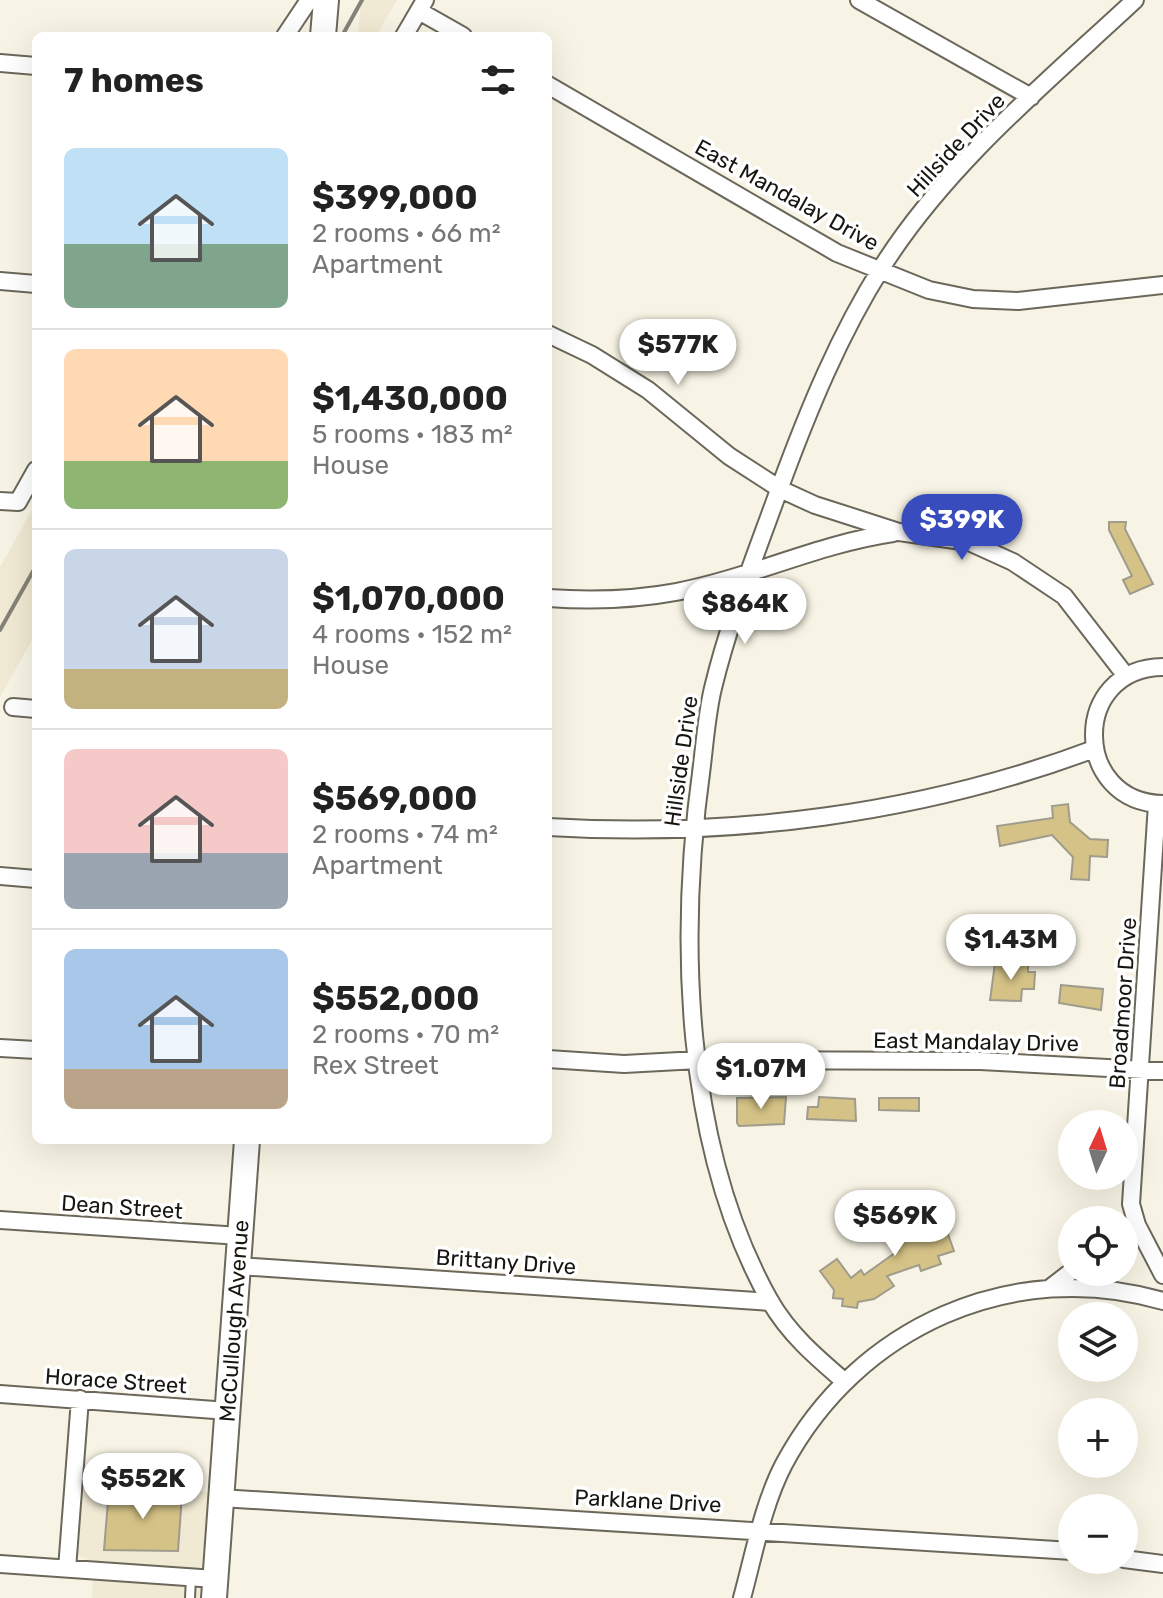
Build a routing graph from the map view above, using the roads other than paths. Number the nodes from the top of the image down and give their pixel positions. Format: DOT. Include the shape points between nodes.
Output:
graph roads {
  1 [pos="309,0"];
  2 [pos="326,0"];
  3 [pos="859,0"];
  4 [pos="1135,0"];
  5 [pos="422,5"];
  6 [pos="288,32"];
  7 [pos="323,32"];
  8 [pos="406,32"];
  9 [pos="458,32"];
  10 [pos="0,63"];
  11 [pos="32,66"];
  12 [pos="552,87"];
  13 [pos="1031,97"];
  14 [pos="880,271"];
  15 [pos="0,281"];
  16 [pos="32,284"];
  17 [pos="1163,285"];
  18 [pos="552,336"];
  19 [pos="32,477"];
  20 [pos="780,489"];
  21 [pos="0,501"];
  22 [pos="899,532"];
  23 [pos="746,573"];
  24 [pos="552,598"];
  25 [pos="1163,667"];
  26 [pos="1126,676"];
  27 [pos="13,707"];
  28 [pos="32,709"];
  29 [pos="1094,749"];
  30 [pos="1160,804"];
  31 [pos="693,826"];
  32 [pos="552,827"];
  33 [pos="0,876"];
  34 [pos="32,879"];
  35 [pos="0,1048"];
  36 [pos="32,1050"];
  37 [pos="552,1059"];
  38 [pos="698,1060"];
  39 [pos="1141,1068"];
  40 [pos="1163,1071"];
  41 [pos="247,1144"];
  42 [pos="1131,1204"];
  43 [pos="0,1220"];
  44 [pos="240,1236"];
  45 [pos="238,1266"];
  46 [pos="1163,1275"];
  47 [pos="1058,1282"];
  48 [pos="1050,1288"];
  49 [pos="1163,1301"];
  50 [pos="771,1302"];
  51 [pos="844,1381"];
  52 [pos="0,1394"];
  53 [pos="80,1399"];
  54 [pos="228,1411"];
  55 [pos="221,1498"];
  56 [pos="760,1530"];
  57 [pos="1058,1550"];
  58 [pos="1138,1561"];
  59 [pos="0,1564"];
  60 [pos="1163,1564"];
  61 [pos="67,1569"];
  62 [pos="207,1585"];
  63 [pos="190,1598"];
  64 [pos="742,1598"];
  1 -- 6 [label="street"];
  2 -- 7 [label="main road"];
  3 -- 13 [label="street"];
  4 -- 13 [label="street, Hillside Drive"];
  5 -- 8 [label="street"];
  5 -- 9 [label="street"];
  10 -- 11 [label="street"];
  12 -- 14 [label="street, East Mandalay Drive" via="837,253"];
  13 -- 14 [label="street, Hillside Drive" via="946,183"];
  14 -- 17 [label="street, East Mandalay Drive" via="929,290 988,300"];
  14 -- 20 [label="street, Hillside Drive" via="833,356"];
  15 -- 16 [label="street"];
  18 -- 20 [label="street" via="648,390 729,456"];
  19 -- 21 [label="street" via="18,502"];
  20 -- 22 [label="street"];
  20 -- 23 [label="street, Hillside Drive"];
  22 -- 23 [label="street" via="849,539"];
  22 -- 26 [label="street" via="969,542 1033,573 1081,614"];
  23 -- 24 [label="street" via="632,599"];
  23 -- 31 [label="street, Hillside Drive" via="712,692"];
  25 -- 26 [label="street"];
  26 -- 29 [label="street" via="1102,700"];
  27 -- 28 [label="street"];
  29 -- 30 [label="street" via="1116,787 1135,799"];
  29 -- 31 [label="street" via="1018,778 927,801 821,818"];
  30 -- 39 [label="street, Broadmoor Drive"];
  31 -- 32 [label="street"];
  31 -- 38 [label="street, Hillside Drive" via="691,972"];
  33 -- 34 [label="street"];
  35 -- 36 [label="street"];
  37 -- 38 [label="street, East Mandalay Drive" via="624,1064"];
  38 -- 39 [label="street, East Mandalay Drive" via="980,1061"];
  38 -- 50 [label="street, Hillside Drive" via="723,1189 736,1231"];
  39 -- 40 [label="street, East Mandalay Drive"];
  39 -- 42 [label="street, Broadmoor Drive"];
  41 -- 44 [label="main road, McCullough Avenue"];
  42 -- 46 [label="street, Broadmoor Drive"];
  43 -- 44 [label="street, Dean Street"];
  44 -- 45 [label="main road, McCullough Avenue"];
  45 -- 50 [label="street, Brittany Drive"];
  45 -- 54 [label="main road, McCullough Avenue"];
  47 -- 48 [label="street"];
  48 -- 49 [label="street"];
  48 -- 51 [label="street" via="949,1312 904,1333"];
  50 -- 51 [label="street, Hillside Drive" via="806,1348"];
  51 -- 56 [label="street" via="783,1466"];
  52 -- 53 [label="street, Horace Street"];
  53 -- 54 [label="street, Horace Street"];
  53 -- 61 [label="street"];
  54 -- 55 [label="main road, McCullough Avenue"];
  55 -- 56 [label="street, Parklane Drive"];
  55 -- 62 [label="main road, McCullough Avenue"];
  56 -- 57 [label="street, Parklane Drive"];
  56 -- 64 [label="street"];
  58 -- 60 [label="street"];
  59 -- 61 [label="street"];
  61 -- 62 [label="street"];
  62 -- 63 [label="lane"];
}
